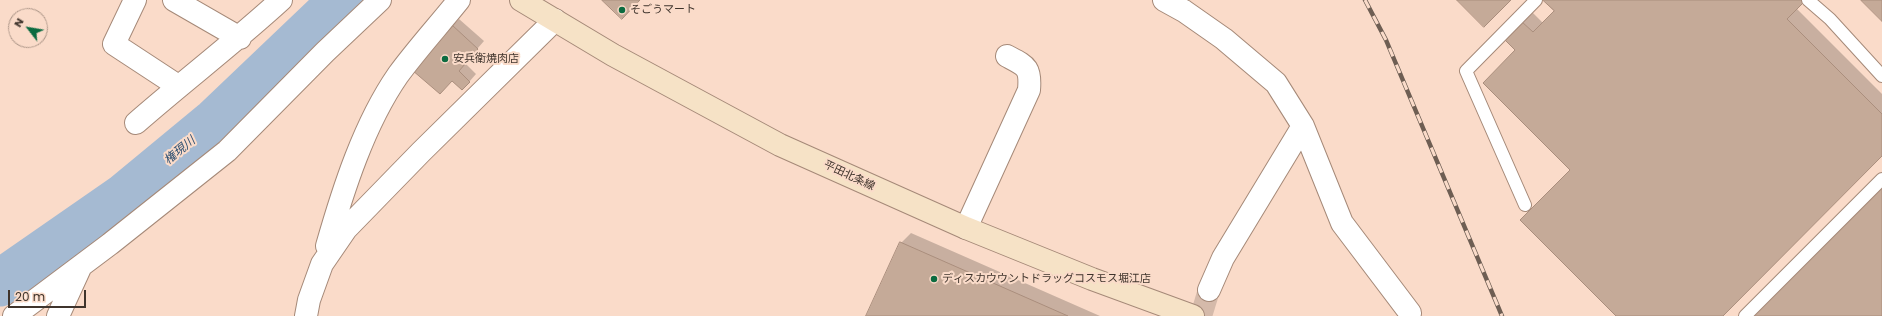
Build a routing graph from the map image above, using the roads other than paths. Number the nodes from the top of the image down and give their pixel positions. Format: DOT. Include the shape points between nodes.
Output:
graph roads {
  1 [pos="135,0"];
  2 [pos="174,0"];
  3 [pos="281,0"];
  4 [pos="380,0"];
  5 [pos="459,0"];
  6 [pos="521,0"];
  7 [pos="1164,0"];
  8 [pos="1536,0"];
  9 [pos="1808,0"];
  10 [pos="1186,6"];
  11 [pos="555,20"];
  12 [pos="240,38"];
  13 [pos="1007,56"];
  14 [pos="1882,76"];
  15 [pos="178,86"];
  16 [pos="136,123"];
  17 [pos="1303,126"];
  18 [pos="1882,178"];
  19 [pos="1525,206"];
  20 [pos="966,228"];
  21 [pos="322,264"];
  22 [pos="82,265"];
  23 [pos="1209,290"];
  24 [pos="1410,313"];
  25 [pos="14,316"];
  26 [pos="58,316"];
  27 [pos="306,316"];
  28 [pos="1193,316"];
  29 [pos="1745,316"];
  1 -- 15 [label="street" via="114,44"];
  2 -- 12 [label="street"];
  3 -- 12 [label="street"];
  4 -- 22 [label="street" via="227,150"];
  5 -- 21 [label="street" via="398,76 374,117 343,191"];
  6 -- 11 [label="main road, 平田北条線"];
  7 -- 10 [label="street"];
  8 -- 19 [label="lane" via="1466,70"];
  9 -- 14 [label="lane" via="1830,19"];
  10 -- 17 [label="street" via="1276,83"];
  11 -- 20 [label="main road, 平田北条線" via="613,55 780,145"];
  11 -- 21 [label="street" via="420,152 346,229"];
  12 -- 15 [label="street"];
  13 -- 20 [label="street" via="1025,65 1030,77 1029,90"];
  15 -- 16 [label="street"];
  17 -- 23 [label="street" via="1222,258"];
  17 -- 24 [label="street" via="1342,223"];
  18 -- 29 [label="lane"];
  20 -- 28 [label="main road, 平田北条線" via="1092,279"];
  21 -- 27 [label="street"];
  22 -- 25 [label="street"];
  22 -- 26 [label="street"];
}
